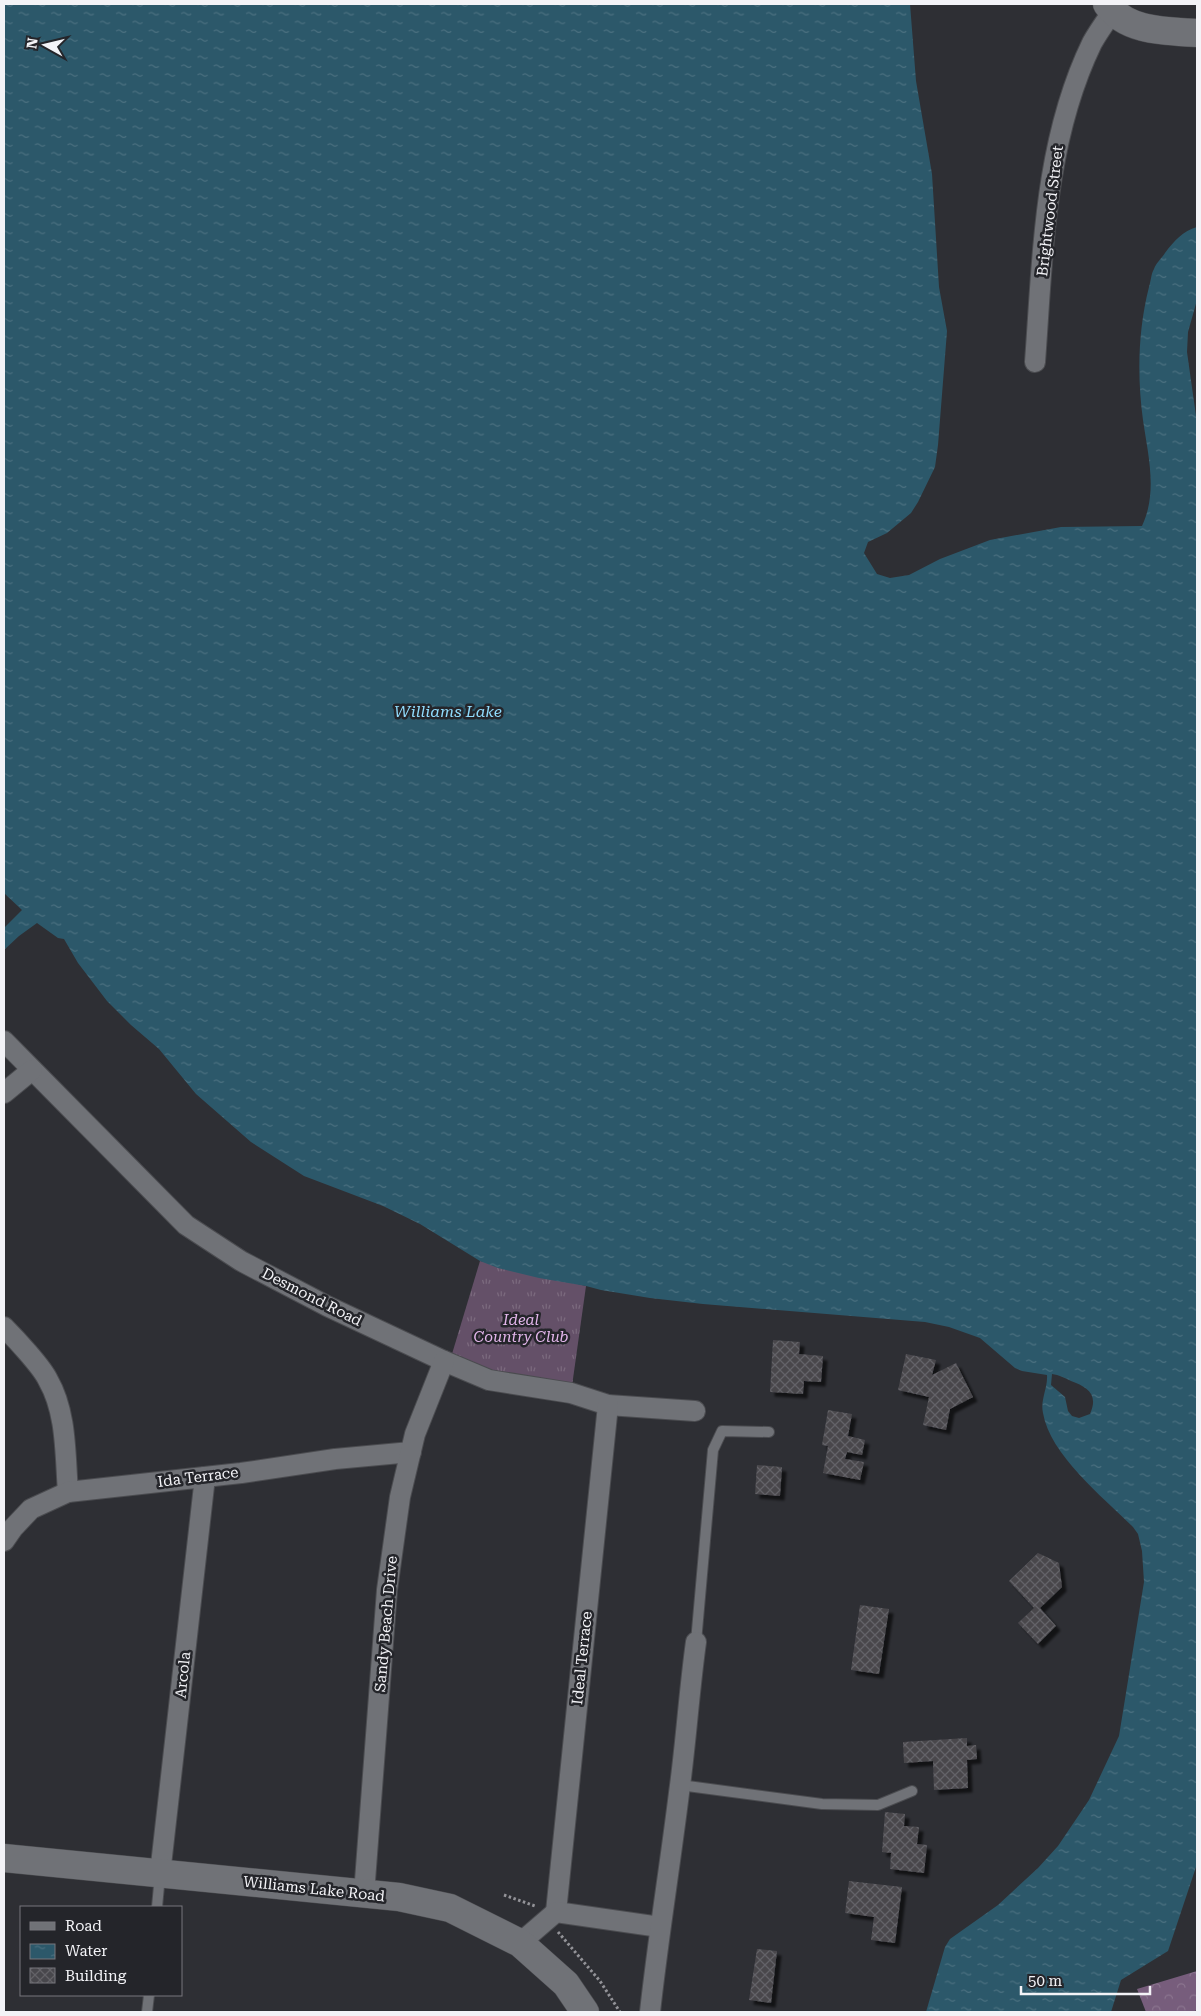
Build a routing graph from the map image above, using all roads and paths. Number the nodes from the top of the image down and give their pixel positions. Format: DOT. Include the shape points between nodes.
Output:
graph roads {
  1 [pos="1110,7"];
  2 [pos="1197,33"];
  3 [pos="1034,362"];
  4 [pos="4,1041"];
  5 [pos="32,1070"];
  6 [pos="4,1093"];
  7 [pos="4,1327"];
  8 [pos="444,1361"];
  9 [pos="608,1405"];
  10 [pos="695,1411"];
  11 [pos="769,1432"];
  12 [pos="411,1452"];
  13 [pos="205,1477"];
  14 [pos="68,1492"];
  15 [pos="4,1541"];
  16 [pos="696,1642"];
  17 [pos="680,1785"];
  18 [pos="912,1790"];
  19 [pos="4,1858"];
  20 [pos="160,1874"];
  21 [pos="364,1894"];
  22 [pos="504,1895"];
  23 [pos="157,1906"];
  24 [pos="549,1916"];
  25 [pos="660,1927"];
  26 [pos="520,1943"];
  27 [pos="149,1996"];
  28 [pos="147,2012"];
  29 [pos="585,2012"];
  30 [pos="620,2012"];
  31 [pos="650,2012"];
  1 -- 2 [label="main road" via="1124,20 1138,25"];
  1 -- 3 [label="street, Brightwood Street" via="1071,94 1054,156"];
  4 -- 5 [label="street, Desmond Road"];
  5 -- 6 [label="street"];
  5 -- 8 [label="street, Desmond Road" via="186,1225 258,1270"];
  7 -- 14 [label="street" via="48,1378 57,1400"];
  8 -- 9 [label="street, Desmond Road" via="489,1380 571,1393"];
  8 -- 12 [label="street, Sandy Beach Drive"];
  9 -- 10 [label="street, Desmond Road"];
  9 -- 24 [label="street, Ideal Terrace"];
  11 -- 16 [label="lane" via="722,1431 713,1450"];
  12 -- 13 [label="street, Ida Terrace"];
  12 -- 21 [label="street, Sandy Beach Drive" via="400,1497 387,1590"];
  13 -- 14 [label="street, Ida Terrace"];
  13 -- 20 [label="street, Arcola"];
  14 -- 15 [label="street, Ida Terrace" via="32,1510"];
  16 -- 17 [label="street"];
  17 -- 18 [label="lane" via="832,1805 878,1806"];
  17 -- 25 [label="street"];
  19 -- 20 [label="main road, Williams Lake Road"];
  20 -- 21 [label="main road, Williams Lake Road"];
  20 -- 23 [label="lane"];
  21 -- 26 [label="main road, Williams Lake Road" via="399,1897 450,1908"];
  22 -- 24 [label="path"];
  24 -- 25 [label="street"];
  24 -- 26 [label="street"];
  24 -- 30 [label="path"];
  25 -- 31 [label="street"];
  26 -- 29 [label="main road, Williams Lake Road" via="566,1984"];
  27 -- 28 [label="lane"];
}
